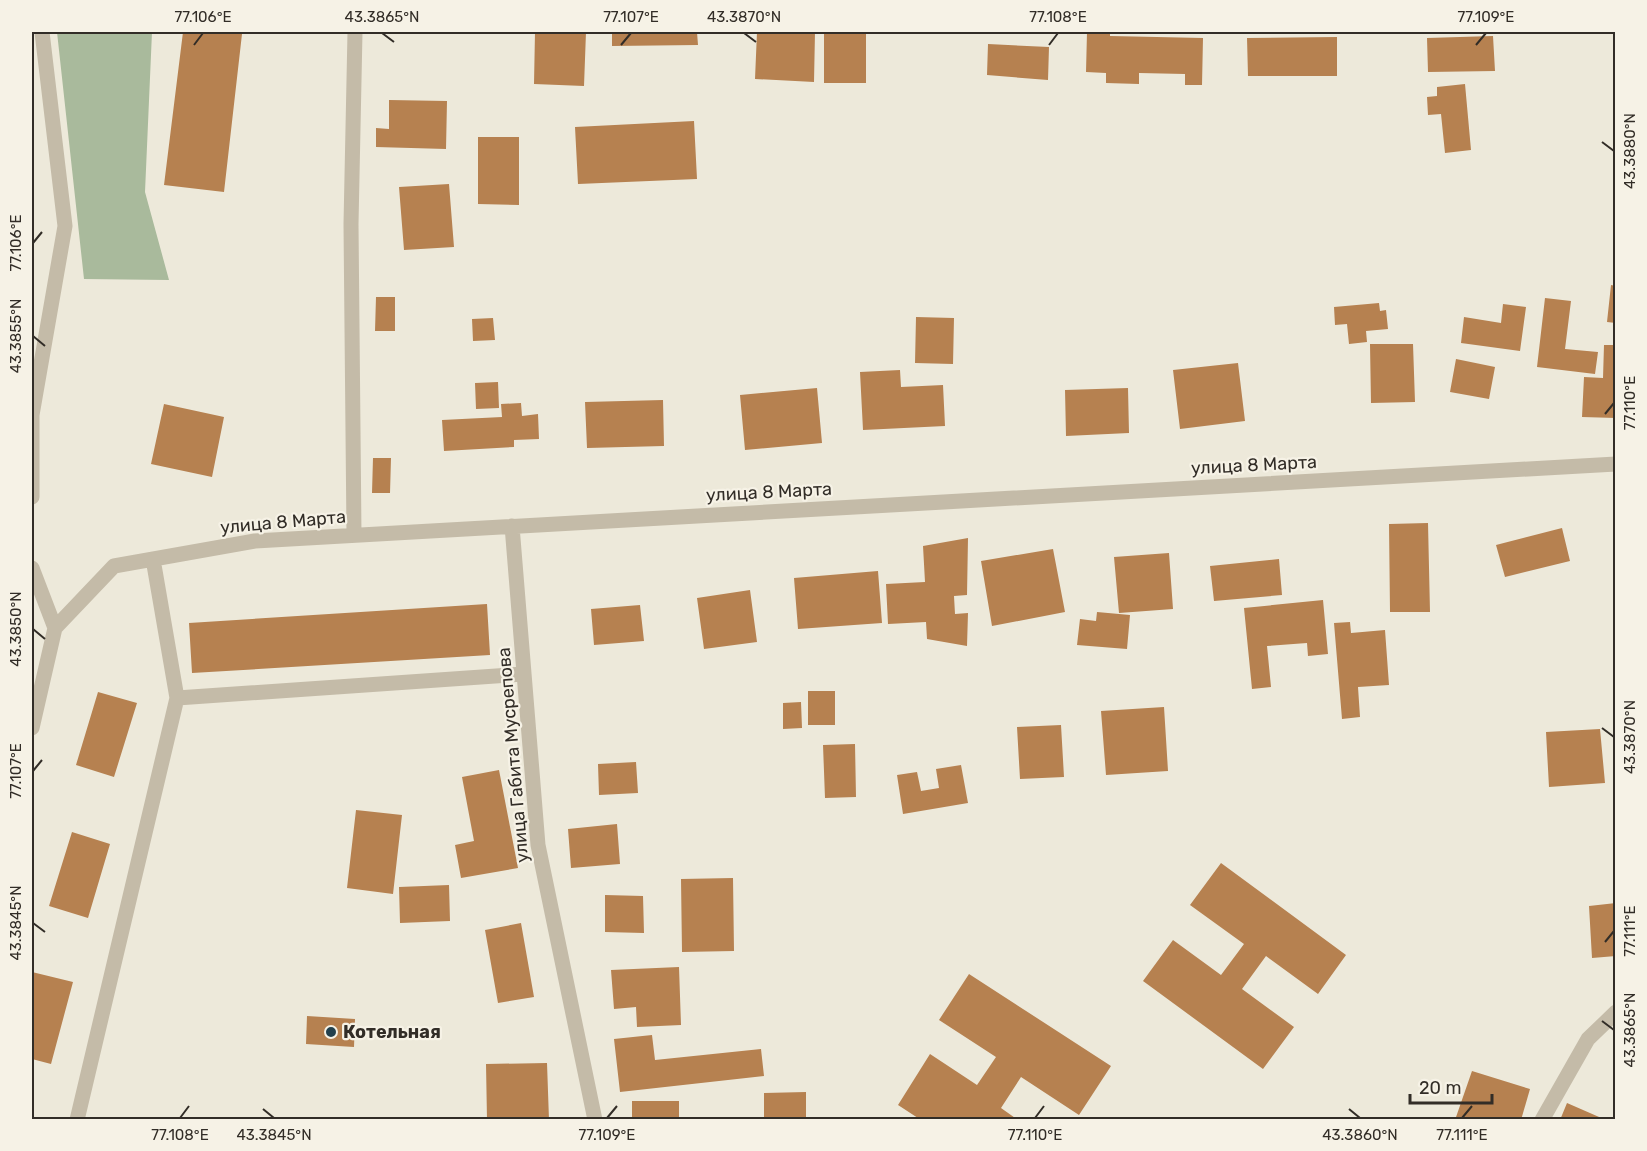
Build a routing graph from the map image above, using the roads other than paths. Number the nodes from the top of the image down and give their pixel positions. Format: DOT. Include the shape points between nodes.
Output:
graph roads {
  1 [pos="42,32"];
  2 [pos="355,32"];
  3 [pos="1616,464"];
  4 [pos="32,497"];
  5 [pos="512,526"];
  6 [pos="354,535"];
  7 [pos="153,559"];
  8 [pos="32,568"];
  9 [pos="56,628"];
  10 [pos="524,674"];
  11 [pos="177,698"];
  12 [pos="32,728"];
  13 [pos="1616,1012"];
  14 [pos="77,1119"];
  15 [pos="595,1119"];
  16 [pos="1542,1119"];
  1 -- 4 [label="street" via="65,226 32,415"];
  2 -- 6 [label="street" via="351,224"];
  3 -- 5 [label="street, улица 8 Марта"];
  5 -- 6 [label="street, улица 8 Марта"];
  5 -- 10 [label="street, улица Габита Мусрепова"];
  6 -- 7 [label="street, улица 8 Марта" via="255,541"];
  7 -- 9 [label="street, улица 8 Марта" via="114,566"];
  7 -- 11 [label="street"];
  8 -- 9 [label="street"];
  9 -- 12 [label="street, улица 8 Марта"];
  10 -- 11 [label="street"];
  10 -- 15 [label="street, улица Габита Мусрепова" via="538,845"];
  11 -- 14 [label="street"];
  13 -- 16 [label="street" via="1588,1039"];
}
